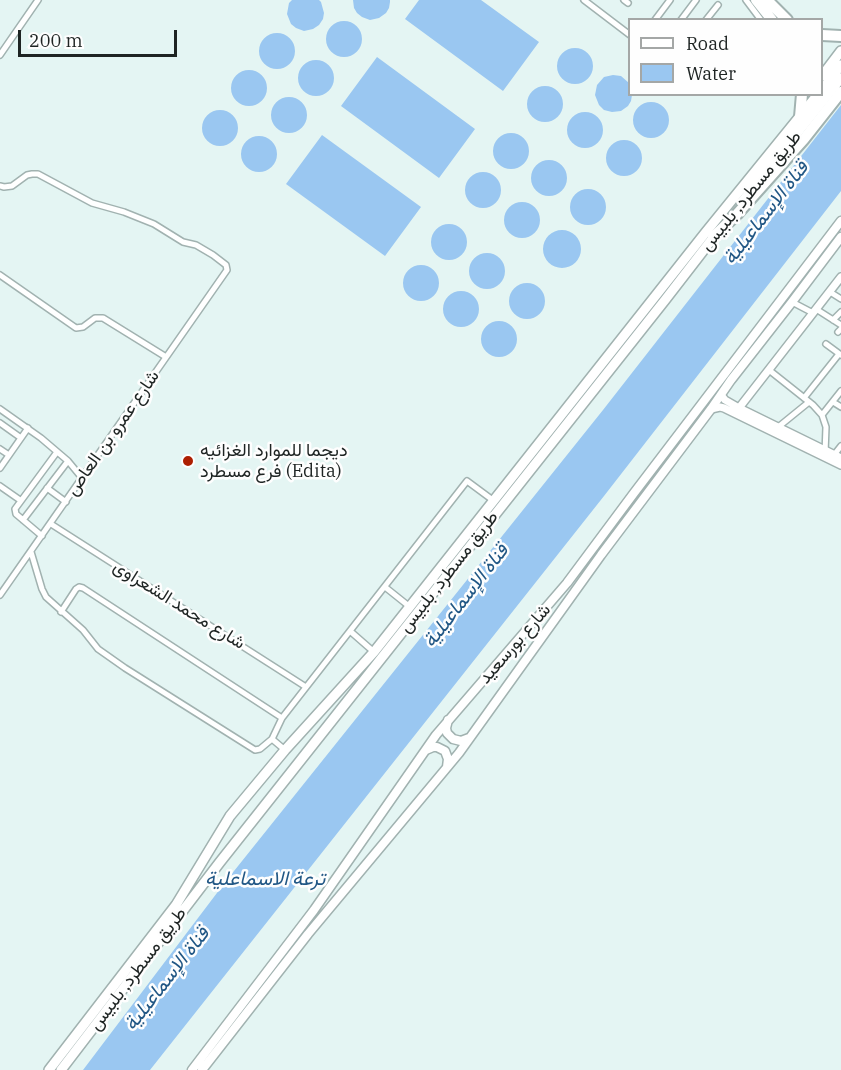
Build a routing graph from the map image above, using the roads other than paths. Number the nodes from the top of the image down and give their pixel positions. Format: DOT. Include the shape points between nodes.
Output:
graph roads {
  1 [pos="38,0"];
  2 [pos="585,0"];
  3 [pos="597,0"];
  4 [pos="670,0"];
  5 [pos="696,0"];
  6 [pos="746,0"];
  7 [pos="756,0"];
  8 [pos="767,0"];
  9 [pos="718,5"];
  10 [pos="592,6"];
  11 [pos="656,18"];
  12 [pos="682,18"];
  13 [pos="708,18"];
  14 [pos="760,18"];
  15 [pos="770,18"];
  16 [pos="785,18"];
  17 [pos="628,33"];
  18 [pos="823,35"];
  19 [pos="841,36"];
  20 [pos="841,51"];
  21 [pos="0,55"];
  22 [pos="841,65"];
  23 [pos="823,75"];
  24 [pos="841,78"];
  25 [pos="823,89"];
  26 [pos="841,92"];
  27 [pos="802,96"];
  28 [pos="807,96"];
  29 [pos="816,96"];
  30 [pos="803,113"];
  31 [pos="0,186"];
  32 [pos="841,221"];
  33 [pos="713,237"];
  34 [pos="841,237"];
  35 [pos="0,275"];
  36 [pos="841,277"];
  37 [pos="830,292"];
  38 [pos="841,299"];
  39 [pos="792,302"];
  40 [pos="814,311"];
  41 [pos="841,312"];
  42 [pos="833,320"];
  43 [pos="840,329"];
  44 [pos="826,344"];
  45 [pos="840,354"];
  46 [pos="166,357"];
  47 [pos="769,370"];
  48 [pos="841,391"];
  49 [pos="721,395"];
  50 [pos="806,400"];
  51 [pos="833,402"];
  52 [pos="841,407"];
  53 [pos="739,408"];
  54 [pos="0,409"];
  55 [pos="711,409"];
  56 [pos="822,415"];
  57 [pos="0,423"];
  58 [pos="28,428"];
  59 [pos="777,428"];
  60 [pos="21,438"];
  61 [pos="841,446"];
  62 [pos="0,448"];
  63 [pos="57,452"];
  64 [pos="9,455"];
  65 [pos="825,455"];
  66 [pos="838,457"];
  67 [pos="68,461"];
  68 [pos="841,465"];
  69 [pos="0,468"];
  70 [pos="82,478"];
  71 [pos="0,486"];
  72 [pos="47,488"];
  73 [pos="20,500"];
  74 [pos="494,501"];
  75 [pos="66,502"];
  76 [pos="23,520"];
  77 [pos="51,524"];
  78 [pos="42,536"];
  79 [pos="31,552"];
  80 [pos="385,587"];
  81 [pos="0,595"];
  82 [pos="410,607"];
  83 [pos="61,612"];
  84 [pos="350,632"];
  85 [pos="374,652"];
  86 [pos="306,687"];
  87 [pos="282,718"];
  88 [pos="448,720"];
  89 [pos="469,738"];
  90 [pos="272,739"];
  91 [pos="285,750"];
  92 [pos="425,751"];
  93 [pos="447,768"];
  94 [pos="230,816"];
  95 [pos="238,829"];
  96 [pos="49,1070"];
  97 [pos="61,1070"];
  98 [pos="192,1070"];
  99 [pos="202,1070"];
  1 -- 21 [label="street"];
  2 -- 10 [label="street"];
  3 -- 10 [label="street"];
  4 -- 11 [label="street"];
  5 -- 12 [label="street"];
  6 -- 14 [label="street"];
  7 -- 15 [label="highway"];
  8 -- 16 [label="highway"];
  9 -- 13 [label="street"];
  10 -- 17 [label="street"];
  18 -- 19 [label="highway"];
  20 -- 23 [label="main road"];
  22 -- 25 [label="main road"];
  24 -- 33 [label="main road, طريق مسطرد, بلبيس"];
  26 -- 33 [label="highway" via="804,139"];
  27 -- 30 [label="highway"];
  28 -- 30 [label="main road"];
  29 -- 30 [label="main road, طريق مسطرد, بلبيس"];
  30 -- 74 [label="main road, طريق مسطرد, بلبيس"];
  31 -- 46 [label="street, شارع عمرو بن العاص" via="12,186 27,175 38,174 92,203 154,224 226,265 226,272"];
  32 -- 88 [label="main road, شارع بورسعيد" via="574,575"];
  33 -- 95 [label="main road, طريق مسطرد, بلبيس"];
  34 -- 39 [label="main road, شارع بورسعيد"];
  35 -- 46 [label="street" via="76,328 103,318"];
  36 -- 37 [label="street"];
  37 -- 38 [label="street"];
  37 -- 40 [label="street"];
  39 -- 40 [label="street"];
  39 -- 49 [label="main road, شارع بورسعيد"];
  40 -- 42 [label="street"];
  40 -- 47 [label="street"];
  41 -- 42 [label="street"];
  42 -- 43 [label="street"];
  44 -- 45 [label="street"];
  45 -- 50 [label="street"];
  46 -- 70 [label="street, شارع عمرو بن العاص"];
  47 -- 50 [label="street"];
  47 -- 53 [label="street"];
  48 -- 51 [label="street"];
  49 -- 53 [label="street"];
  49 -- 55 [label="main road, شارع بورسعيد"];
  50 -- 56 [label="street"];
  50 -- 59 [label="street"];
  51 -- 52 [label="street"];
  51 -- 56 [label="street"];
  53 -- 59 [label="street"];
  54 -- 58 [label="street"];
  55 -- 65 [label="street" via="724,408"];
  55 -- 89 [label="main road, شارع بورسعيد"];
  56 -- 65 [label="street" via="826,427"];
  57 -- 60 [label="street"];
  58 -- 60 [label="street"];
  58 -- 63 [label="street"];
  59 -- 65 [label="street"];
  60 -- 64 [label="street"];
  61 -- 66 [label="street"];
  62 -- 64 [label="street"];
  63 -- 67 [label="street"];
  63 -- 73 [label="street"];
  64 -- 69 [label="street"];
  65 -- 66 [label="street"];
  65 -- 68 [label="street"];
  67 -- 70 [label="street"];
  67 -- 72 [label="street"];
  70 -- 75 [label="street, شارع عمرو بن العاص"];
  71 -- 73 [label="street"];
  72 -- 75 [label="street"];
  72 -- 76 [label="street"];
  73 -- 76 [label="street" via="15,512"];
  74 -- 80 [label="street" via="467,482"];
  74 -- 82 [label="main road, طريق مسطرد, بلبيس"];
  75 -- 77 [label="street, شارع عمرو بن العاص"];
  76 -- 78 [label="street"];
  77 -- 78 [label="street, شارع عمرو بن العاص"];
  77 -- 86 [label="street, شارع محمد الشعراوى"];
  78 -- 79 [label="street, شارع عمرو بن العاص"];
  79 -- 81 [label="street, شارع عمرو بن العاص"];
  79 -- 83 [label="street" via="44,593"];
  80 -- 82 [label="street"];
  80 -- 84 [label="street"];
  82 -- 85 [label="main road, طريق مسطرد, بلبيس"];
  83 -- 87 [label="street" via="76,590 83,588"];
  83 -- 90 [label="street" via="98,649 255,750"];
  84 -- 85 [label="street"];
  84 -- 86 [label="street"];
  85 -- 91 [label="main road, طريق مسطرد, بلبيس"];
  86 -- 87 [label="street"];
  87 -- 90 [label="street"];
  88 -- 89 [label="main road" via="447,733 453,739"];
  88 -- 92 [label="main road, شارع بورسعيد"];
  89 -- 93 [label="main road, شارع بورسعيد"];
  90 -- 91 [label="street"];
  91 -- 94 [label="main road, طريق مسطرد, بلبيس"];
  92 -- 93 [label="main road" via="437,747 445,751"];
  92 -- 98 [label="main road, شارع بورسعيد" via="307,920"];
  93 -- 99 [label="main road, شارع بورسعيد" via="308,934"];
  94 -- 95 [label="main road" via="230,823"];
  94 -- 96 [label="main road, طريق مسطرد, بلبيس" via="176,905"];
  95 -- 97 [label="main road, طريق مسطرد, بلبيس"];
}
